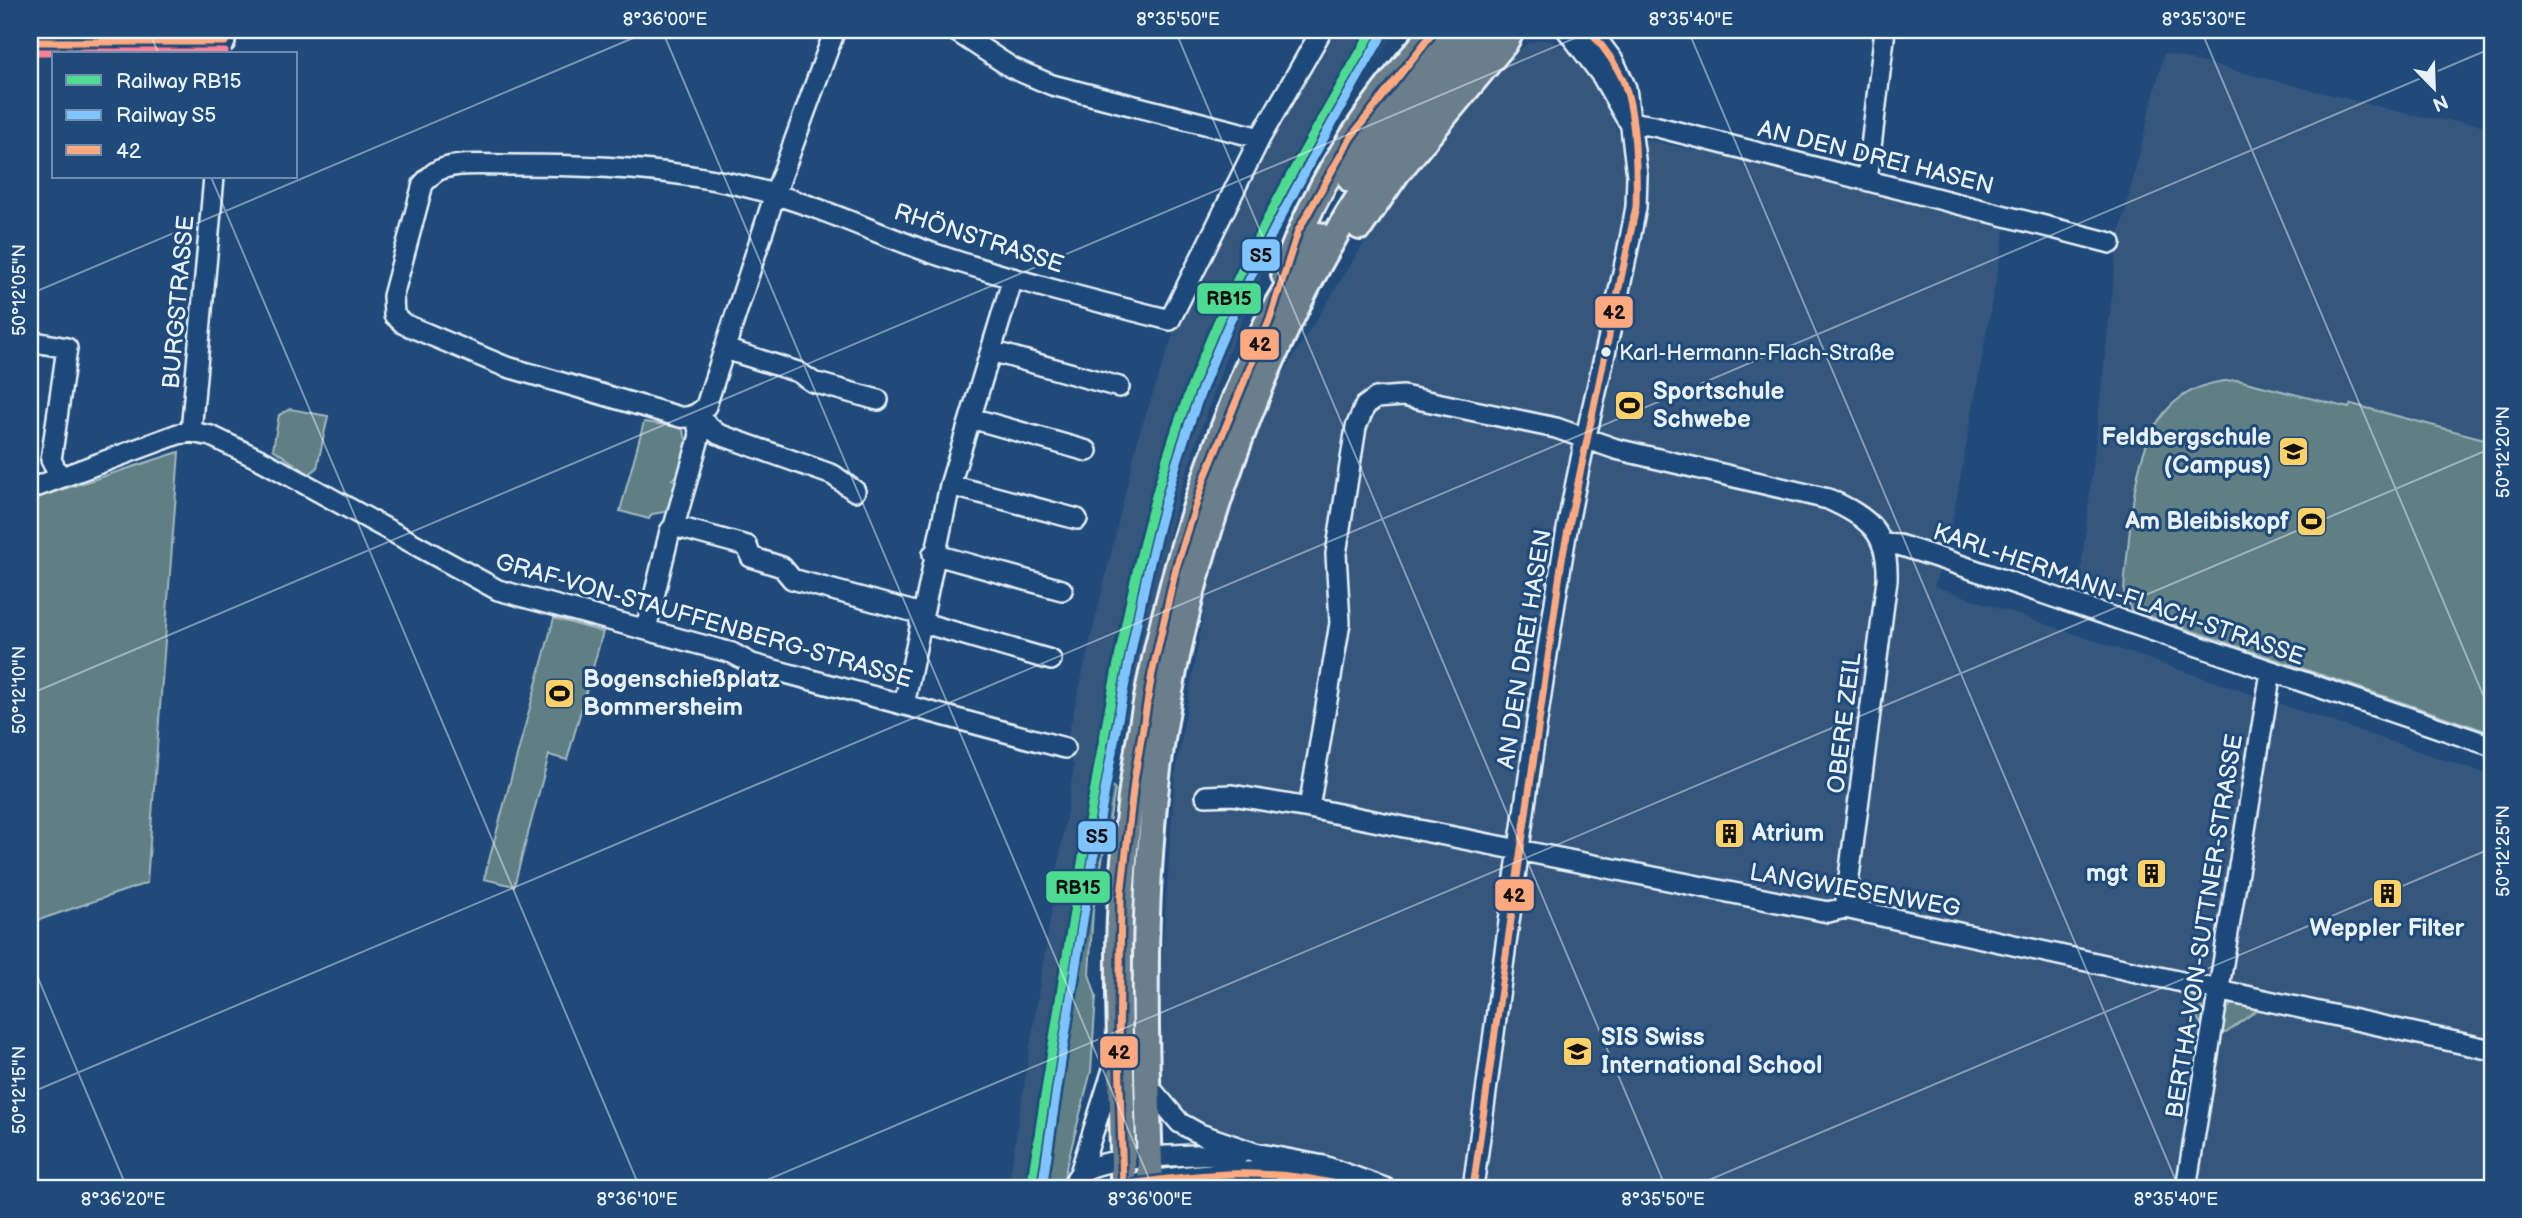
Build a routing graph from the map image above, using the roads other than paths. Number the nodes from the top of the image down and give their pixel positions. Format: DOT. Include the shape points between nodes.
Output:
graph roads {
  1 [pos="835,30"];
  2 [pos="954,30"];
  3 [pos="1322,30"];
  4 [pos="1435,30"];
  5 [pos="1458,30"];
  6 [pos="1527,30"];
  7 [pos="1566,30"];
  8 [pos="1590,30"];
  9 [pos="1885,30"];
  10 [pos="1502,34"];
  11 [pos="30,42"];
  12 [pos="225,42"];
  13 [pos="1629,122"];
  14 [pos="1260,138"];
  15 [pos="214,178"];
  16 [pos="1867,180"];
  17 [pos="775,194"];
  18 [pos="2111,243"];
  19 [pos="1013,278"];
  20 [pos="1278,325"];
  21 [pos="30,341"];
  22 [pos="725,349"];
  23 [pos="991,351"];
  24 [pos="1119,387"];
  25 [pos="878,400"];
  26 [pos="695,415"];
  27 [pos="971,418"];
  28 [pos="191,432"];
  29 [pos="1584,438"];
  30 [pos="1087,451"];
  31 [pos="60,477"];
  32 [pos="950,485"];
  33 [pos="30,489"];
  34 [pos="855,491"];
  35 [pos="1077,519"];
  36 [pos="674,526"];
  37 [pos="1884,544"];
  38 [pos="933,554"];
  39 [pos="1062,590"];
  40 [pos="921,618"];
  41 [pos="646,629"];
  42 [pos="1051,660"];
  43 [pos="2270,672"];
  44 [pos="905,705"];
  45 [pos="2492,746"];
  46 [pos="1065,748"];
  47 [pos="1206,796"];
  48 [pos="1310,808"];
  49 [pos="1517,850"];
  50 [pos="1845,908"];
  51 [pos="2218,990"];
  52 [pos="2492,1050"];
  53 [pos="1119,1053"];
  54 [pos="1145,1082"];
  55 [pos="1255,1153"];
  56 [pos="1150,1176"];
  57 [pos="1076,1181"];
  58 [pos="1121,1181"];
  59 [pos="1346,1186"];
  60 [pos="1298,1188"];
  61 [pos="1385,1188"];
  62 [pos="1473,1188"];
  63 [pos="2186,1188"];
  1 -- 17 [label="street"];
  2 -- 14 [label="street" via="1012,68 1052,85"];
  3 -- 14 [label="street"];
  4 -- 20 [label="main road" via="1351,137 1298,231"];
  5 -- 20 [label="main road" via="1386,121"];
  6 -- 10 [label="street"];
  7 -- 13 [label="street, AN DEN DREI HASEN" via="1602,76"];
  8 -- 13 [label="street, AN DEN DREI HASEN" via="1623,79"];
  9 -- 16 [label="street"];
  10 -- 20 [label="main road"];
  11 -- 12 [label="street"];
  13 -- 16 [label="street, AN DEN DREI HASEN"];
  13 -- 29 [label="street, AN DEN DREI HASEN" via="1637,175 1636,207"];
  14 -- 19 [label="street, RHÖNSTRASSE" via="1170,320"];
  15 -- 28 [label="street, BURGSTRASSE"];
  16 -- 18 [label="street, AN DEN DREI HASEN"];
  17 -- 19 [label="street, RHÖNSTRASSE" via="933,254"];
  17 -- 22 [label="street"];
  17 -- 26 [label="street, RHÖNSTRASSE" via="657,171 551,165 453,167 432,174 423,184 393,296 394,315 404,324 524,373 680,417"];
  19 -- 23 [label="street"];
  20 -- 53 [label="main road" via="1205,477 1152,674 1121,896"];
  20 -- 54 [label="main road" via="1263,382 1197,570 1172,677 1149,878"];
  21 -- 31 [label="street" via="66,348 51,460"];
  22 -- 25 [label="street"];
  22 -- 26 [label="street" via="706,405"];
  23 -- 24 [label="street"];
  23 -- 27 [label="street"];
  26 -- 34 [label="street" via="718,434 833,475"];
  26 -- 36 [label="street" via="698,442"];
  27 -- 30 [label="street"];
  27 -- 32 [label="street"];
  28 -- 31 [label="street"];
  28 -- 41 [label="street, GRAF-VON-STAUFFENBERG-STRASSE" via="211,436 262,461 498,590"];
  29 -- 37 [label="street" via="1828,499 1871,524"];
  29 -- 48 [label="street" via="1403,396 1376,398 1365,406 1356,427 1336,554 1340,622"];
  29 -- 49 [label="street, AN DEN DREI HASEN"];
  31 -- 33 [label="street"];
  32 -- 35 [label="street"];
  32 -- 38 [label="street"];
  36 -- 40 [label="street" via="747,546 751,557 782,567 792,579"];
  36 -- 41 [label="street"];
  37 -- 43 [label="street, KARL-HERMANN-FLACH-STRASSE" via="1899,545"];
  37 -- 50 [label="street, OBERE ZEIL" via="1887,580"];
  38 -- 39 [label="street"];
  38 -- 40 [label="street"];
  40 -- 42 [label="street"];
  40 -- 44 [label="street"];
  41 -- 44 [label="street, GRAF-VON-STAUFFENBERG-STRASSE" via="732,653 752,664"];
  43 -- 45 [label="street, KARL-HERMANN-FLACH-STRASSE"];
  43 -- 51 [label="street, BERTHA-VON-SUTTNER-STRASSE"];
  44 -- 46 [label="street, GRAF-VON-STAUFFENBERG-STRASSE"];
  47 -- 48 [label="street, LANGWIESENWEG" via="1232,795"];
  48 -- 49 [label="street, LANGWIESENWEG"];
  49 -- 50 [label="street, LANGWIESENWEG" via="1828,912"];
  49 -- 62 [label="street, AN DEN DREI HASEN"];
  50 -- 51 [label="street, LANGWIESENWEG"];
  51 -- 52 [label="street, LANGWIESENWEG"];
  51 -- 63 [label="street, BERTHA-VON-SUTTNER-STRASSE"];
  53 -- 57 [label="street"];
  53 -- 58 [label="main road"];
  54 -- 55 [label="street" via="1180,1123"];
  54 -- 56 [label="main road"];
  55 -- 56 [label="street"];
  55 -- 61 [label="street" via="1324,1166"];
  56 -- 58 [label="street"];
  56 -- 59 [label="street" via="1270,1170"];
  57 -- 58 [label="street" via="1096,1165"];
  59 -- 60 [label="street"];
}
